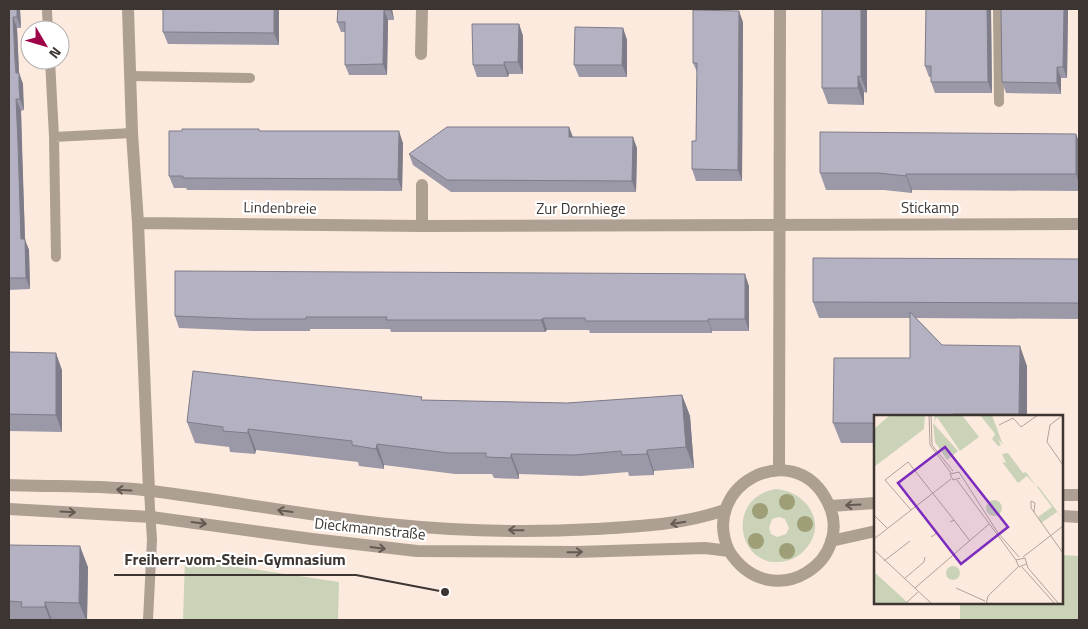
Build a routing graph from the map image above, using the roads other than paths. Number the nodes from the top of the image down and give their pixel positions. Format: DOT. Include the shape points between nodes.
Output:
graph roads {
  1 [pos="128,9"];
  2 [pos="422,9"];
  3 [pos="780,9"];
  4 [pos="998,9"];
  5 [pos="47,11"];
  6 [pos="47,20"];
  7 [pos="421,54"];
  8 [pos="51,70"];
  9 [pos="130,76"];
  10 [pos="250,78"];
  11 [pos="999,102"];
  12 [pos="132,133"];
  13 [pos="54,138"];
  14 [pos="422,185"];
  15 [pos="138,223"];
  16 [pos="780,224"];
  17 [pos="1079,224"];
  18 [pos="422,226"];
  19 [pos="56,257"];
  20 [pos="779,470"];
  21 [pos="9,485"];
  22 [pos="150,491"];
  23 [pos="1063,495"];
  24 [pos="1079,495"];
  25 [pos="874,504"];
  26 [pos="830,506"];
  27 [pos="9,510"];
  28 [pos="725,510"];
  29 [pos="1063,516"];
  30 [pos="151,517"];
  31 [pos="1079,517"];
  32 [pos="874,531"];
  33 [pos="831,541"];
  34 [pos="729,551"];
  35 [pos="148,620"];
  1 -- 9 [label="street"];
  2 -- 7 [label="street"];
  3 -- 16 [label="street"];
  4 -- 11 [label="lane"];
  5 -- 6 [label="lane"];
  8 -- 13 [label="lane"];
  9 -- 10 [label="lane"];
  9 -- 12 [label="street"];
  12 -- 13 [label="lane"];
  12 -- 15 [label="street"];
  13 -- 19 [label="lane"];
  14 -- 18 [label="street"];
  15 -- 18 [label="street, Lindenbreie"];
  15 -- 22 [label="street"];
  16 -- 17 [label="street, Stickamp"];
  16 -- 18 [label="street, Zur Dornhiege"];
  16 -- 20 [label="street"];
  20 -- 26 [label="street" via="810,481"];
  20 -- 28 [label="street" via="750,478 735,492"];
  22 -- 21 [label="street, Dieckmannstraße, one-way"];
  28 -- 22 [label="street, Dieckmannstraße, one-way" via="659,526 561,531 494,530 388,524"];
  22 -- 30 [label="lane"];
  23 -- 24 [label="street"];
  25 -- 26 [label="street, one-way"];
  26 -- 33 [label="street" via="834,524"];
  27 -- 30 [label="street, Dieckmannstraße, one-way"];
  28 -- 34 [label="street" via="723,531"];
  29 -- 31 [label="street"];
  30 -- 34 [label="street, Dieckmannstraße, one-way" via="417,551 576,552 706,548"];
  30 -- 35 [label="lane"];
  32 -- 33 [label="street"];
  33 -- 34 [label="street" via="817,565 802,576 784,581 767,580 752,574 739,565"];
}
